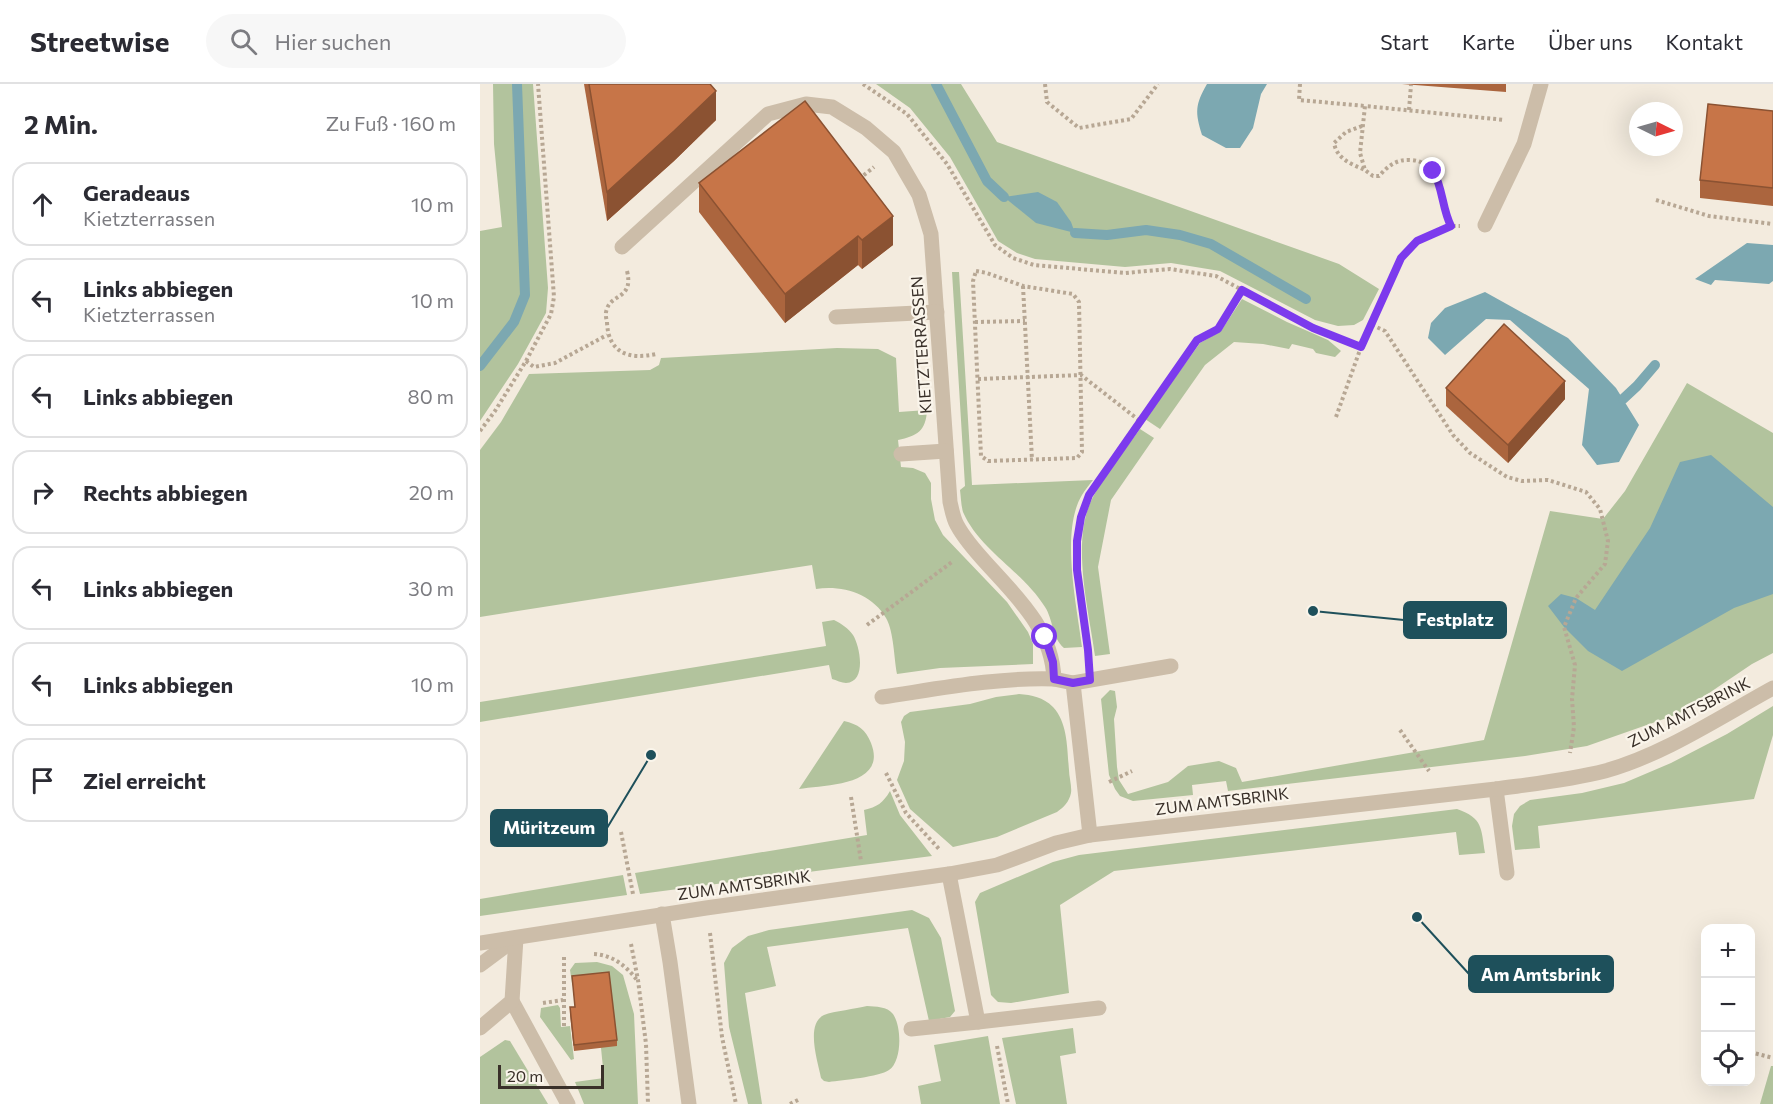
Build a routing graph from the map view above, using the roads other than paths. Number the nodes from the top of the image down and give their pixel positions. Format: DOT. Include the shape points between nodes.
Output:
graph roads {
  1 [pos="1541,84"];
  2 [pos="1485,225"];
  3 [pos="622,247"];
  4 [pos="937,312"];
  5 [pos="836,317"];
  6 [pos="946,451"];
  7 [pos="902,454"];
  8 [pos="1171,666"];
  9 [pos="1054,679"];
  10 [pos="1073,683"];
  11 [pos="1773,688"];
  12 [pos="882,697"];
  13 [pos="1496,789"];
  14 [pos="1090,835"];
  15 [pos="1507,873"];
  16 [pos="949,874"];
  17 [pos="662,915"];
  18 [pos="516,938"];
  19 [pos="480,943"];
  20 [pos="480,965"];
  21 [pos="512,1001"];
  22 [pos="1099,1008"];
  23 [pos="985,1021"];
  24 [pos="480,1028"];
  25 [pos="911,1029"];
  26 [pos="568,1104"];
  27 [pos="689,1104"];
  1 -- 2 [label="street" via="1524,144"];
  3 -- 4 [label="street, KIETZTERRASSEN" via="768,114 806,104 832,107 894,152 919,195 932,234"];
  4 -- 5 [label="street"];
  4 -- 6 [label="street, KIETZTERRASSEN"];
  6 -- 7 [label="street"];
  6 -- 9 [label="street, KIETZTERRASSEN" via="956,524 971,547 1024,604 1045,637"];
  8 -- 10 [label="street"];
  9 -- 10 [label="street"];
  9 -- 12 [label="street" via="1032,678"];
  10 -- 14 [label="street"];
  11 -- 13 [label="street, ZUM AMTSBRINK" via="1633,761 1604,771"];
  13 -- 14 [label="street, ZUM AMTSBRINK"];
  13 -- 15 [label="street"];
  14 -- 16 [label="street, ZUM AMTSBRINK" via="997,865"];
  16 -- 17 [label="street, ZUM AMTSBRINK"];
  16 -- 23 [label="street"];
  17 -- 18 [label="street, ZUM AMTSBRINK"];
  17 -- 27 [label="street, ZUM AMTSBRINK"];
  18 -- 19 [label="street, ZUM AMTSBRINK"];
  18 -- 20 [label="street"];
  18 -- 21 [label="street"];
  21 -- 24 [label="street"];
  21 -- 26 [label="street"];
  22 -- 23 [label="street"];
  23 -- 25 [label="street"];
}
